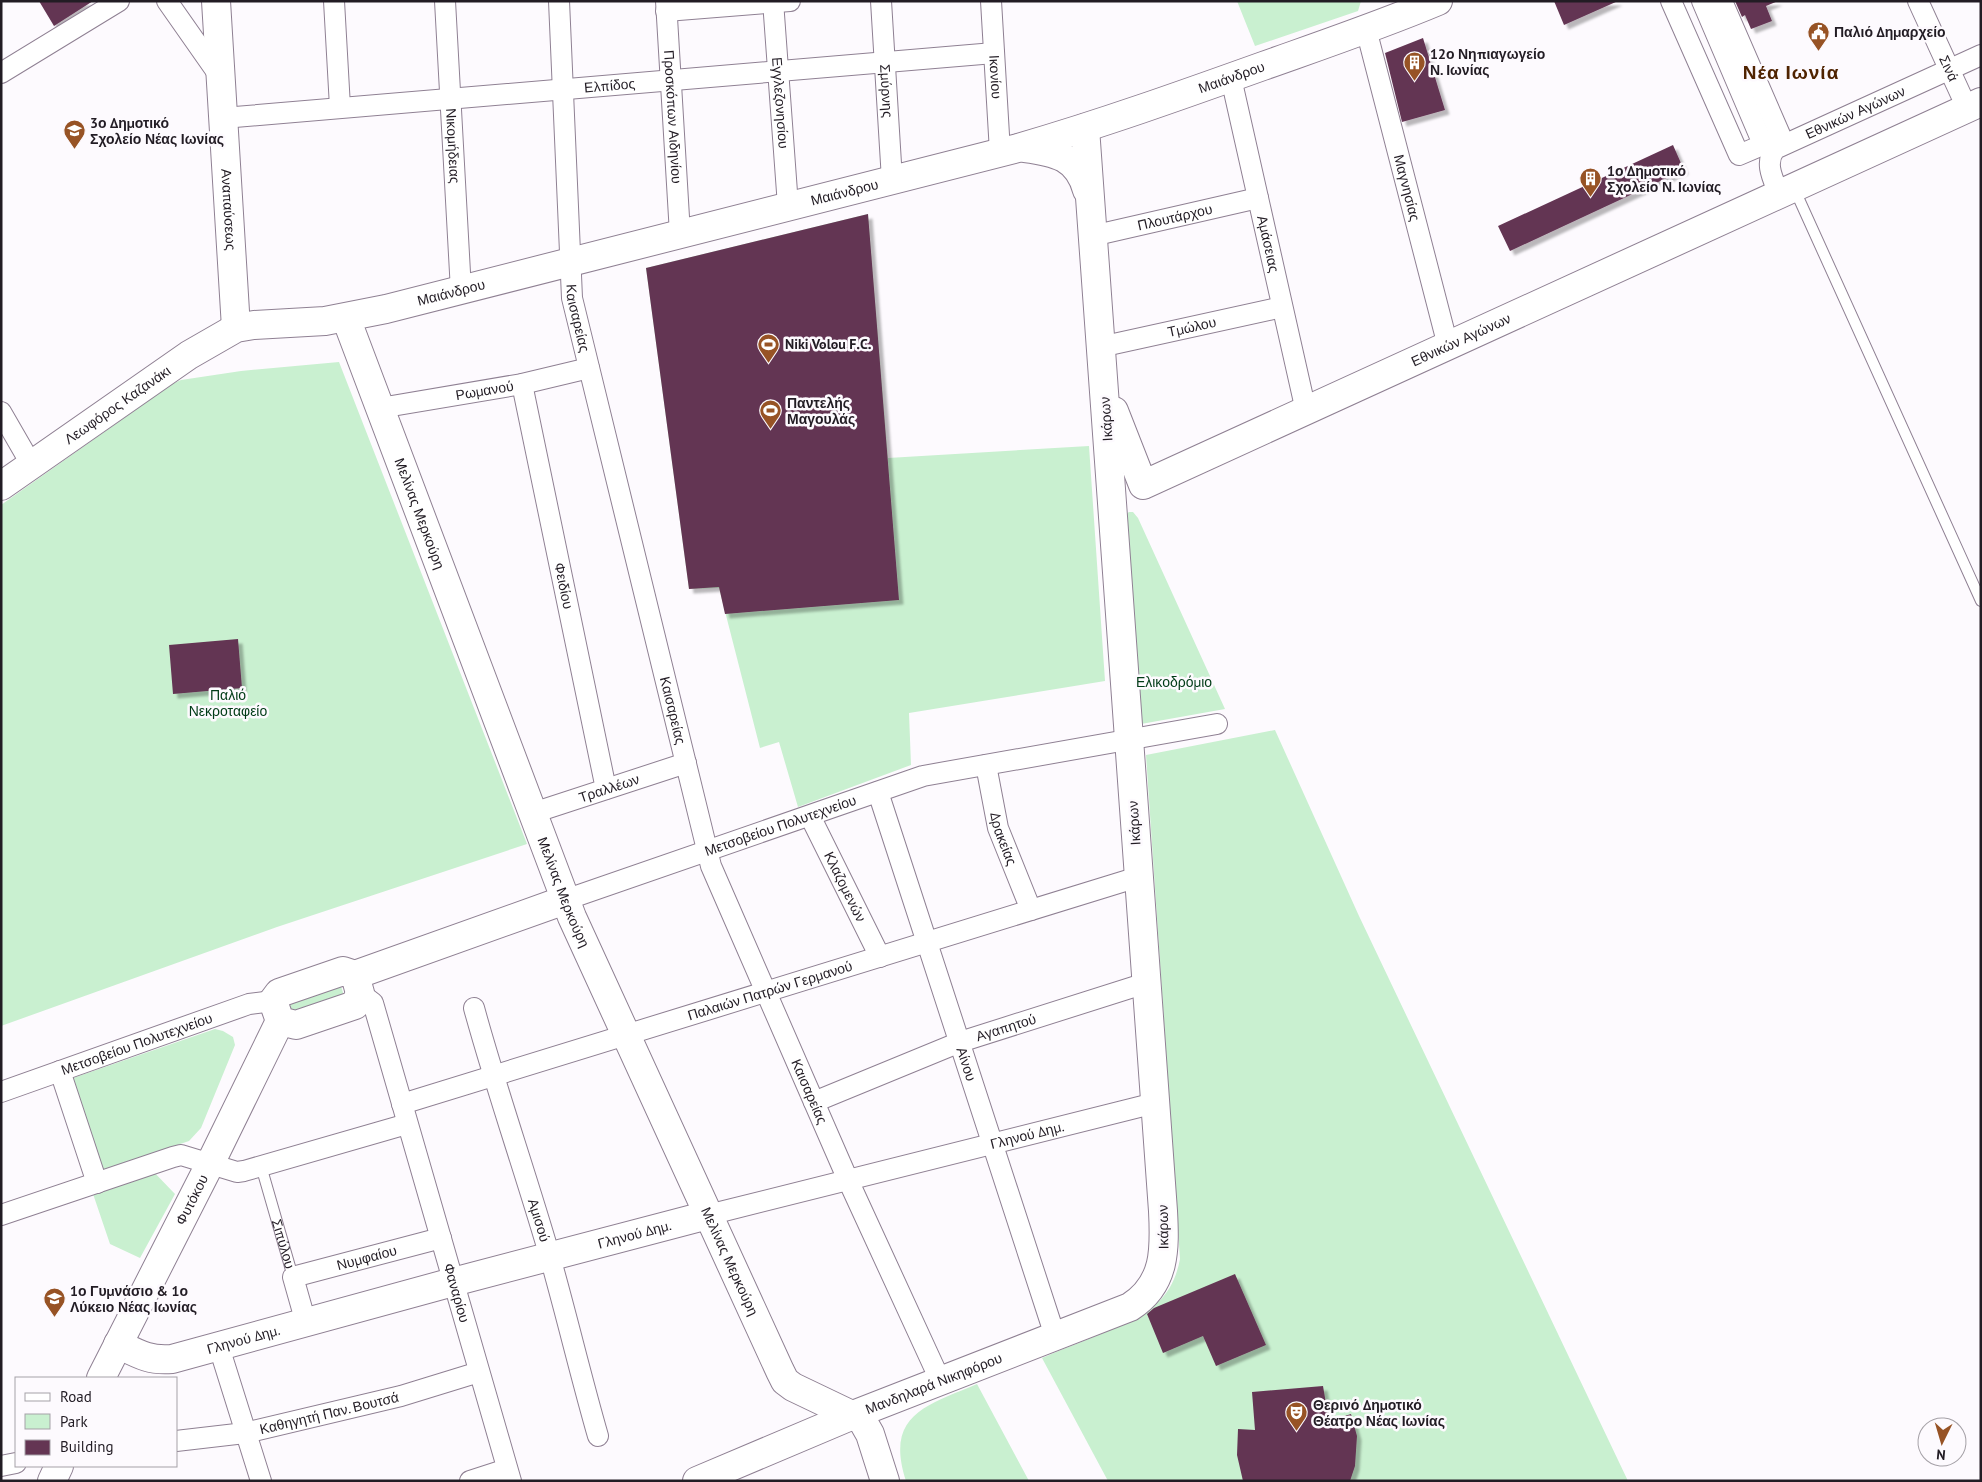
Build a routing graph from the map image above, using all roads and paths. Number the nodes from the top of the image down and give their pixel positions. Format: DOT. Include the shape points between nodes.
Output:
graph roads {
  1 [pos="119,1"];
  2 [pos="167,1"];
  3 [pos="216,1"];
  4 [pos="334,1"];
  5 [pos="445,1"];
  6 [pos="559,1"];
  7 [pos="880,1"];
  8 [pos="991,1"];
  9 [pos="1438,1"];
  10 [pos="1670,1"];
  11 [pos="1702,1"];
  12 [pos="1722,1"];
  13 [pos="1918,1"];
  14 [pos="779,2"];
  15 [pos="666,6"];
  16 [pos="1396,9"];
  17 [pos="1366,29"];
  18 [pos="994,53"];
  19 [pos="1981,55"];
  20 [pos="885,63"];
  21 [pos="1950,69"];
  22 [pos="778,72"];
  23 [pos="1,73"];
  24 [pos="221,78"];
  25 [pos="1231,78"];
  26 [pos="671,80"];
  27 [pos="562,89"];
  28 [pos="451,98"];
  29 [pos="1974,105"];
  30 [pos="340,107"];
  31 [pos="223,118"];
  32 [pos="1085,128"];
  33 [pos="1763,144"];
  34 [pos="1009,150"];
  35 [pos="892,180"];
  36 [pos="1786,190"];
  37 [pos="1090,198"];
  38 [pos="1258,198"];
  39 [pos="788,206"];
  40 [pos="680,234"];
  41 [pos="1092,236"];
  42 [pos="569,262"];
  43 [pos="462,291"];
  44 [pos="1282,307"];
  45 [pos="346,318"];
  46 [pos="236,328"];
  47 [pos="1448,346"];
  48 [pos="1100,347"];
  49 [pos="590,368"];
  50 [pos="1102,374"];
  51 [pos="522,384"];
  52 [pos="380,408"];
  53 [pos="1306,411"];
  54 [pos="1,412"];
  55 [pos="32,464"];
  56 [pos="1143,485"];
  57 [pos="1,486"];
  58 [pos="1981,601"];
  59 [pos="1217,724"];
  60 [pos="1128,741"];
  61 [pos="686,763"];
  62 [pos="986,765"];
  63 [pos="606,789"];
  64 [pos="878,792"];
  65 [pos="532,813"];
  66 [pos="810,816"];
  67 [pos="707,852"];
  68 [pos="1138,877"];
  69 [pos="566,900"];
  70 [pos="1031,910"];
  71 [pos="927,942"];
  72 [pos="880,957"];
  73 [pos="1146,983"];
  74 [pos="358,984"];
  75 [pos="766,992"];
  76 [pos="474,1008"];
  77 [pos="277,1011"];
  78 [pos="627,1035"];
  79 [pos="960,1042"];
  80 [pos="60,1071"];
  81 [pos="492,1075"];
  82 [pos="1,1092"];
  83 [pos="814,1102"];
  84 [pos="1155,1103"];
  85 [pos="402,1104"];
  86 [pos="407,1124"];
  87 [pos="993,1145"];
  88 [pos="210,1164"];
  89 [pos="261,1166"];
  90 [pos="848,1180"];
  91 [pos="97,1183"];
  92 [pos="1,1215"];
  93 [pos="708,1216"];
  94 [pos="441,1238"];
  95 [pos="550,1258"];
  96 [pos="1159,1272"];
  97 [pos="293,1277"];
  98 [pos="453,1282"];
  99 [pos="306,1323"];
  100 [pos="1055,1336"];
  101 [pos="118,1344"];
  102 [pos="219,1347"];
  103 [pos="479,1372"];
  104 [pos="102,1377"];
  105 [pos="940,1380"];
  106 [pos="853,1415"];
  107 [pos="245,1433"];
  108 [pos="598,1436"];
  109 [pos="178,1441"];
  110 [pos="15,1463"];
  111 [pos="1,1466"];
  112 [pos="59,1467"];
  113 [pos="509,1475"];
  114 [pos="52,1481"];
  115 [pos="261,1481"];
  116 [pos="470,1481"];
  117 [pos="697,1481"];
  118 [pos="885,1481"];
  1 -- 23 [label="street"];
  2 -- 24 [label="street"];
  3 -- 24 [label="street, Αναπαύσεως"];
  4 -- 30 [label="street"];
  5 -- 28 [label="street, Νικομήδειας"];
  6 -- 27 [label="street, Καισαρείας"];
  7 -- 20 [label="street, Σμύρνης"];
  8 -- 18 [label="street, Ικονίου"];
  9 -- 16 [label="street, Μαιάνδρου"];
  10 -- 33 [label="street" via="1739,155"];
  11 -- 33 [label="street"];
  12 -- 33 [label="street" via="1781,137"];
  13 -- 21 [label="street, Σινά"];
  14 -- 15 [label="street"];
  14 -- 22 [label="street, Εγγλεζονησίου"];
  15 -- 26 [label="street, Προσκόπων Αιδηνίου"];
  16 -- 17 [label="street, Μαιάνδρου"];
  17 -- 25 [label="street, Μαιάνδρου"];
  17 -- 47 [label="street, Μαγνησίας"];
  18 -- 20 [label="street, Ελπίδος"];
  18 -- 34 [label="street, Ικονίου"];
  19 -- 21 [label="street, Εθνικών Αγώνων"];
  20 -- 22 [label="street, Ελπίδος"];
  20 -- 35 [label="street, Σμύρνης"];
  21 -- 29 [label="street, Σινά"];
  21 -- 36 [label="street, Εθνικών Αγώνων" via="1774,149 1770,154 1771,175"];
  22 -- 26 [label="street, Ελπίδος"];
  22 -- 39 [label="street, Εγγλεζονησίου"];
  24 -- 31 [label="street, Αναπαύσεως"];
  25 -- 32 [label="street, Μαιάνδρου"];
  25 -- 38 [label="street, Αμάσειας"];
  26 -- 27 [label="street, Ελπίδος"];
  26 -- 40 [label="street, Προσκόπων Αιδηνίου"];
  27 -- 28 [label="street, Ελπίδος"];
  27 -- 42 [label="street, Καισαρείας"];
  28 -- 30 [label="street, Ελπίδος"];
  28 -- 43 [label="street, Νικομήδειας"];
  29 -- 36 [label="street, Εθνικών Αγώνων"];
  30 -- 31 [label="street, Ελπίδος"];
  31 -- 46 [label="street, Αναπαύσεως"];
  32 -- 34 [label="street, Μαιάνδρου"];
  32 -- 37 [label="street, Ικάρων"];
  34 -- 35 [label="street, Μαιάνδρου"];
  34 -- 37 [label="street" via="1057,154 1071,162 1083,177"];
  35 -- 39 [label="street, Μαιάνδρου"];
  36 -- 47 [label="street, Εθνικών Αγώνων"];
  36 -- 58 [label="lane"];
  37 -- 41 [label="street, Ικάρων"];
  38 -- 41 [label="street, Πλουτάρχου"];
  38 -- 44 [label="street, Αμάσειας"];
  39 -- 40 [label="street, Μαιάνδρου"];
  40 -- 42 [label="street, Μαιάνδρου"];
  41 -- 48 [label="street, Ικάρων"];
  42 -- 43 [label="street, Μαιάνδρου"];
  42 -- 49 [label="street, Καισαρείας" via="572,298"];
  43 -- 45 [label="street, Μαιάνδρου"];
  44 -- 48 [label="street, Τμώλου"];
  44 -- 53 [label="street, Αμάσειας"];
  45 -- 46 [label="street, Μαιάνδρου"];
  45 -- 52 [label="street, Μελίνας Μερκούρη"];
  46 -- 55 [label="street, Λεωφόρος Καζανάκι" via="189,355"];
  47 -- 53 [label="street, Εθνικών Αγώνων"];
  48 -- 50 [label="street, Ικάρων"];
  49 -- 51 [label="street, Ρωμανού"];
  49 -- 61 [label="street, Καισαρείας"];
  50 -- 56 [label="street, Ικάρων"];
  50 -- 60 [label="street, Ικάρων"];
  51 -- 52 [label="street, Ρωμανού"];
  51 -- 63 [label="street, Φειδίου"];
  52 -- 65 [label="street, Μελίνας Μερκούρη"];
  53 -- 56 [label="street, Εθνικών Αγώνων"];
  54 -- 55 [label="street"];
  55 -- 57 [label="street, Λεωφόρος Καζανάκι"];
  59 -- 60 [label="street, Μετσοβείου Πολυτεχνείου"];
  60 -- 62 [label="street, Μετσοβείου Πολυτεχνείου"];
  60 -- 68 [label="street, Ικάρων"];
  61 -- 63 [label="street, Τραλλέων"];
  61 -- 67 [label="street, Καισαρείας"];
  62 -- 64 [label="street, Μετσοβείου Πολυτεχνείου" via="923,776"];
  62 -- 70 [label="street, Δρακείας" via="998,828"];
  63 -- 65 [label="street, Τραλλέων"];
  64 -- 66 [label="street, Μετσοβείου Πολυτεχνείου"];
  64 -- 71 [label="street, Αίνου"];
  65 -- 69 [label="street, Μελίνας Μερκούρη"];
  66 -- 67 [label="street, Μετσοβείου Πολυτεχνείου"];
  66 -- 72 [label="street, Κλαζομενών"];
  67 -- 69 [label="street, Μετσοβείου Πολυτεχνείου"];
  67 -- 75 [label="street, Καισαρείας" via="714,877"];
  68 -- 70 [label="street, Παλαιών Πατρών Γερμανού"];
  68 -- 73 [label="street, Ικάρων"];
  69 -- 74 [label="street, Μετσοβείου Πολυτεχνείου"];
  69 -- 78 [label="street, Μελίνας Μερκούρη"];
  70 -- 71 [label="street, Παλαιών Πατρών Γερμανού"];
  71 -- 72 [label="street, Παλαιών Πατρών Γερμανού"];
  71 -- 79 [label="street, Αίνου"];
  72 -- 75 [label="street, Παλαιών Πατρών Γερμανού"];
  73 -- 79 [label="street, Αγαπητού"];
  73 -- 84 [label="street, Ικάρων"];
  74 -- 77 [label="street" via="343,971 279,993"];
  74 -- 77 [label="street" via="355,1005 296,1025"];
  74 -- 85 [label="street, Φαναρίου" via="373,1004"];
  75 -- 78 [label="street, Παλαιών Πατρών Γερμανού"];
  75 -- 83 [label="street, Καισαρείας"];
  76 -- 81 [label="street, Αμισού"];
  77 -- 80 [label="street, Μετσοβείου Πολυτεχνείου" via="249,1004"];
  77 -- 88 [label="street, Φυτόκου"];
  78 -- 81 [label="street, Παλαιών Πατρών Γερμανού"];
  78 -- 93 [label="street, Μελίνας Μερκούρη"];
  79 -- 83 [label="street, Αγαπητού"];
  79 -- 87 [label="street, Αίνου"];
  80 -- 82 [label="street, Μετσοβείου Πολυτεχνείου"];
  80 -- 91 [label="street"];
  81 -- 85 [label="street, Παλαιών Πατρών Γερμανού"];
  81 -- 95 [label="street, Αμισού"];
  83 -- 90 [label="street, Καισαρείας"];
  84 -- 87 [label="street, Γληνού Δημ."];
  84 -- 96 [label="street, Ικάρων" via="1165,1242"];
  85 -- 86 [label="street, Φαναρίου"];
  86 -- 89 [label="street"];
  86 -- 94 [label="street, Φαναρίου"];
  87 -- 90 [label="street, Γληνού Δημ."];
  87 -- 100 [label="street, Αίνου"];
  88 -- 89 [label="street" via="237,1172"];
  88 -- 91 [label="street" via="181,1155"];
  88 -- 101 [label="street, Φυτόκου"];
  89 -- 97 [label="lane, Σιπύλου"];
  90 -- 93 [label="street, Γληνού Δημ."];
  90 -- 105 [label="street, Καισαρείας"];
  91 -- 92 [label="street"];
  93 -- 95 [label="street, Γληνού Δημ."];
  93 -- 106 [label="street, Μελίνας Μερκούρη" via="785,1381"];
  94 -- 97 [label="street, Νυμφαίου"];
  94 -- 98 [label="street, Φαναρίου"];
  95 -- 98 [label="street, Γληνού Δημ."];
  95 -- 108 [label="street, Αμισού"];
  96 -- 100 [label="street, Μανδηλαρά Νικηφόρου" via="1145,1296 1130,1307"];
  97 -- 99 [label="street, Σιπύλου"];
  98 -- 99 [label="street, Γληνού Δημ."];
  98 -- 103 [label="street, Φαναρίου"];
  99 -- 102 [label="street, Γληνού Δημ."];
  100 -- 105 [label="street, Μανδηλαρά Νικηφόρου"];
  101 -- 102 [label="street, Γληνού Δημ." via="144,1358 158,1360"];
  101 -- 104 [label="street, Φυτόκου"];
  102 -- 107 [label="street"];
  103 -- 107 [label="street, Καθηγητή Παν. Βουτσά" via="401,1396"];
  103 -- 113 [label="street, Φαναρίου"];
  105 -- 106 [label="street, Μανδηλαρά Νικηφόρου"];
  106 -- 117 [label="street, Μανδηλαρά Νικηφόρου"];
  106 -- 118 [label="street" via="868,1428"];
  107 -- 109 [label="street, Καθηγητή Παν. Βουτσά"];
  107 -- 115 [label="street"];
  110 -- 111 [label="street"];
  112 -- 114 [label="street"];
  113 -- 116 [label="street"];
}
